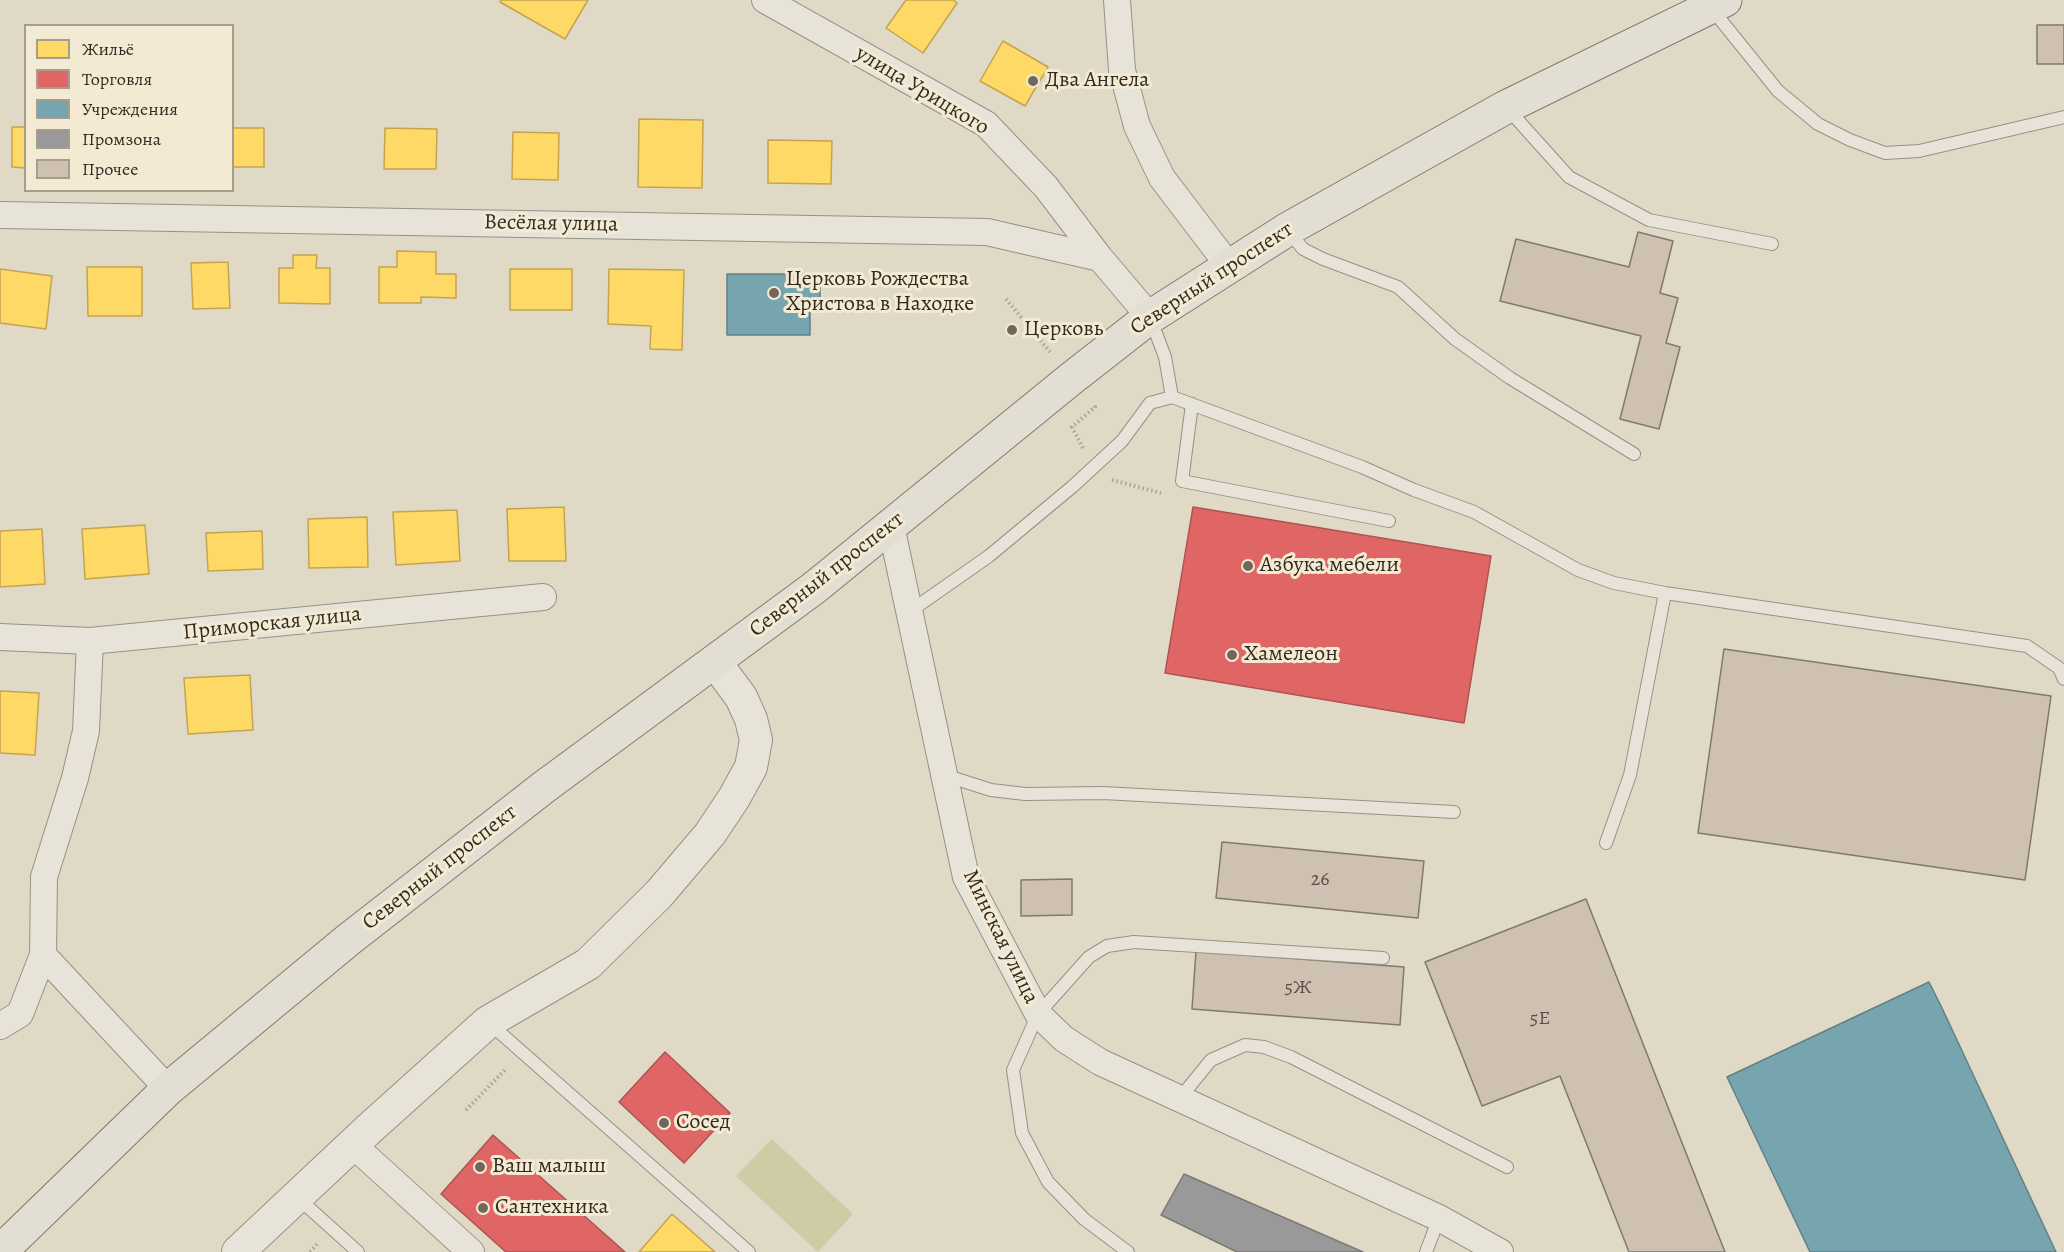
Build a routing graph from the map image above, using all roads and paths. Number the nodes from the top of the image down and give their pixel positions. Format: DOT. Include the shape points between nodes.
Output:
graph roads {
  1 [pos="765,0"];
  2 [pos="1118,0"];
  3 [pos="1718,4"];
  4 [pos="1506,107"];
  5 [pos="2064,117"];
  6 [pos="0,215"];
  7 [pos="1288,229"];
  8 [pos="1772,244"];
  9 [pos="1100,258"];
  10 [pos="1229,266"];
  11 [pos="1150,317"];
  12 [pos="1172,397"];
  13 [pos="1192,404"];
  14 [pos="1634,454"];
  15 [pos="1389,521"];
  16 [pos="891,526"];
  17 [pos="1665,593"];
  18 [pos="543,597"];
  19 [pos="909,612"];
  20 [pos="0,637"];
  21 [pos="90,641"];
  22 [pos="714,662"];
  23 [pos="2064,679"];
  24 [pos="944,775"];
  25 [pos="1454,812"];
  26 [pos="1606,843"];
  27 [pos="44,955"];
  28 [pos="1383,958"];
  29 [pos="1038,1014"];
  30 [pos="488,1022"];
  31 [pos="0,1026"];
  32 [pos="522,1053"];
  33 [pos="168,1089"];
  34 [pos="1180,1098"];
  35 [pos="466,1110"];
  36 [pos="352,1144"];
  37 [pos="1507,1167"];
  38 [pos="297,1197"];
  39 [pos="1439,1218"];
  40 [pos="0,1252"];
  41 [pos="238,1252"];
  42 [pos="358,1252"];
  43 [pos="471,1252"];
  44 [pos="749,1252"];
  45 [pos="1128,1252"];
  46 [pos="1426,1252"];
  47 [pos="1500,1252"];
  1 -- 9 [label="street, улица Урицкого" via="986,124 1046,188"];
  2 -- 10 [label="street" via="1122,70 1137,126 1162,178"];
  3 -- 4 [label="main road, Северный проспект"];
  3 -- 5 [label="lane" via="1778,91 1818,124 1885,153 1919,151"];
  4 -- 7 [label="main road, Северный проспект"];
  4 -- 8 [label="lane" via="1569,177 1649,220"];
  6 -- 9 [label="street, Весёлая улица" via="987,232"];
  7 -- 10 [label="main road, Северный проспект"];
  7 -- 14 [label="lane" via="1303,249 1398,286 1455,339 1501,372"];
  9 -- 11 [label="street, улица Урицкого"];
  10 -- 11 [label="main road, Северный проспект"];
  11 -- 12 [label="lane" via="1165,357"];
  11 -- 16 [label="main road, Северный проспект"];
  12 -- 13 [label="lane"];
  12 -- 19 [label="lane" via="1150,403 1122,441 1072,487 989,556"];
  13 -- 15 [label="lane" via="1182,481"];
  13 -- 17 [label="lane" via="1474,512 1578,570 1614,583"];
  16 -- 19 [label="street, Минская улица"];
  16 -- 22 [label="main road, Северный проспект"];
  17 -- 23 [label="lane" via="2027,646 2059,668"];
  17 -- 26 [label="lane" via="1630,775"];
  18 -- 21 [label="street, Приморская улица"];
  19 -- 24 [label="street, Минская улица"];
  20 -- 21 [label="street, Приморская улица"];
  21 -- 27 [label="street" via="86,731 44,877"];
  22 -- 30 [label="street" via="741,697 756,740 751,767 734,798 710,834 659,894 588,964"];
  22 -- 33 [label="main road, Северный проспект" via="432,874"];
  24 -- 25 [label="lane" via="991,790 1025,794 1103,793"];
  24 -- 29 [label="street, Минская улица" via="966,877"];
  27 -- 31 [label="street" via="20,1014"];
  27 -- 33 [label="street"];
  28 -- 29 [label="lane" via="1134,942 1107,946 1089,957"];
  29 -- 34 [label="street, Минская улица" via="1064,1039 1100,1062"];
  29 -- 45 [label="lane" via="1013,1070 1022,1133 1048,1182 1084,1219"];
  30 -- 32 [label="lane"];
  30 -- 36 [label="street"];
  32 -- 35 [label="path"];
  32 -- 44 [label="lane"];
  33 -- 40 [label="main road, Северный проспект"];
  34 -- 37 [label="lane" via="1211,1060 1245,1045 1264,1047 1292,1057"];
  34 -- 39 [label="street, Минская улица"];
  36 -- 38 [label="street"];
  36 -- 43 [label="street"];
  38 -- 41 [label="street"];
  38 -- 42 [label="lane"];
  39 -- 46 [label="lane"];
  39 -- 47 [label="street, Минская улица"];
}
